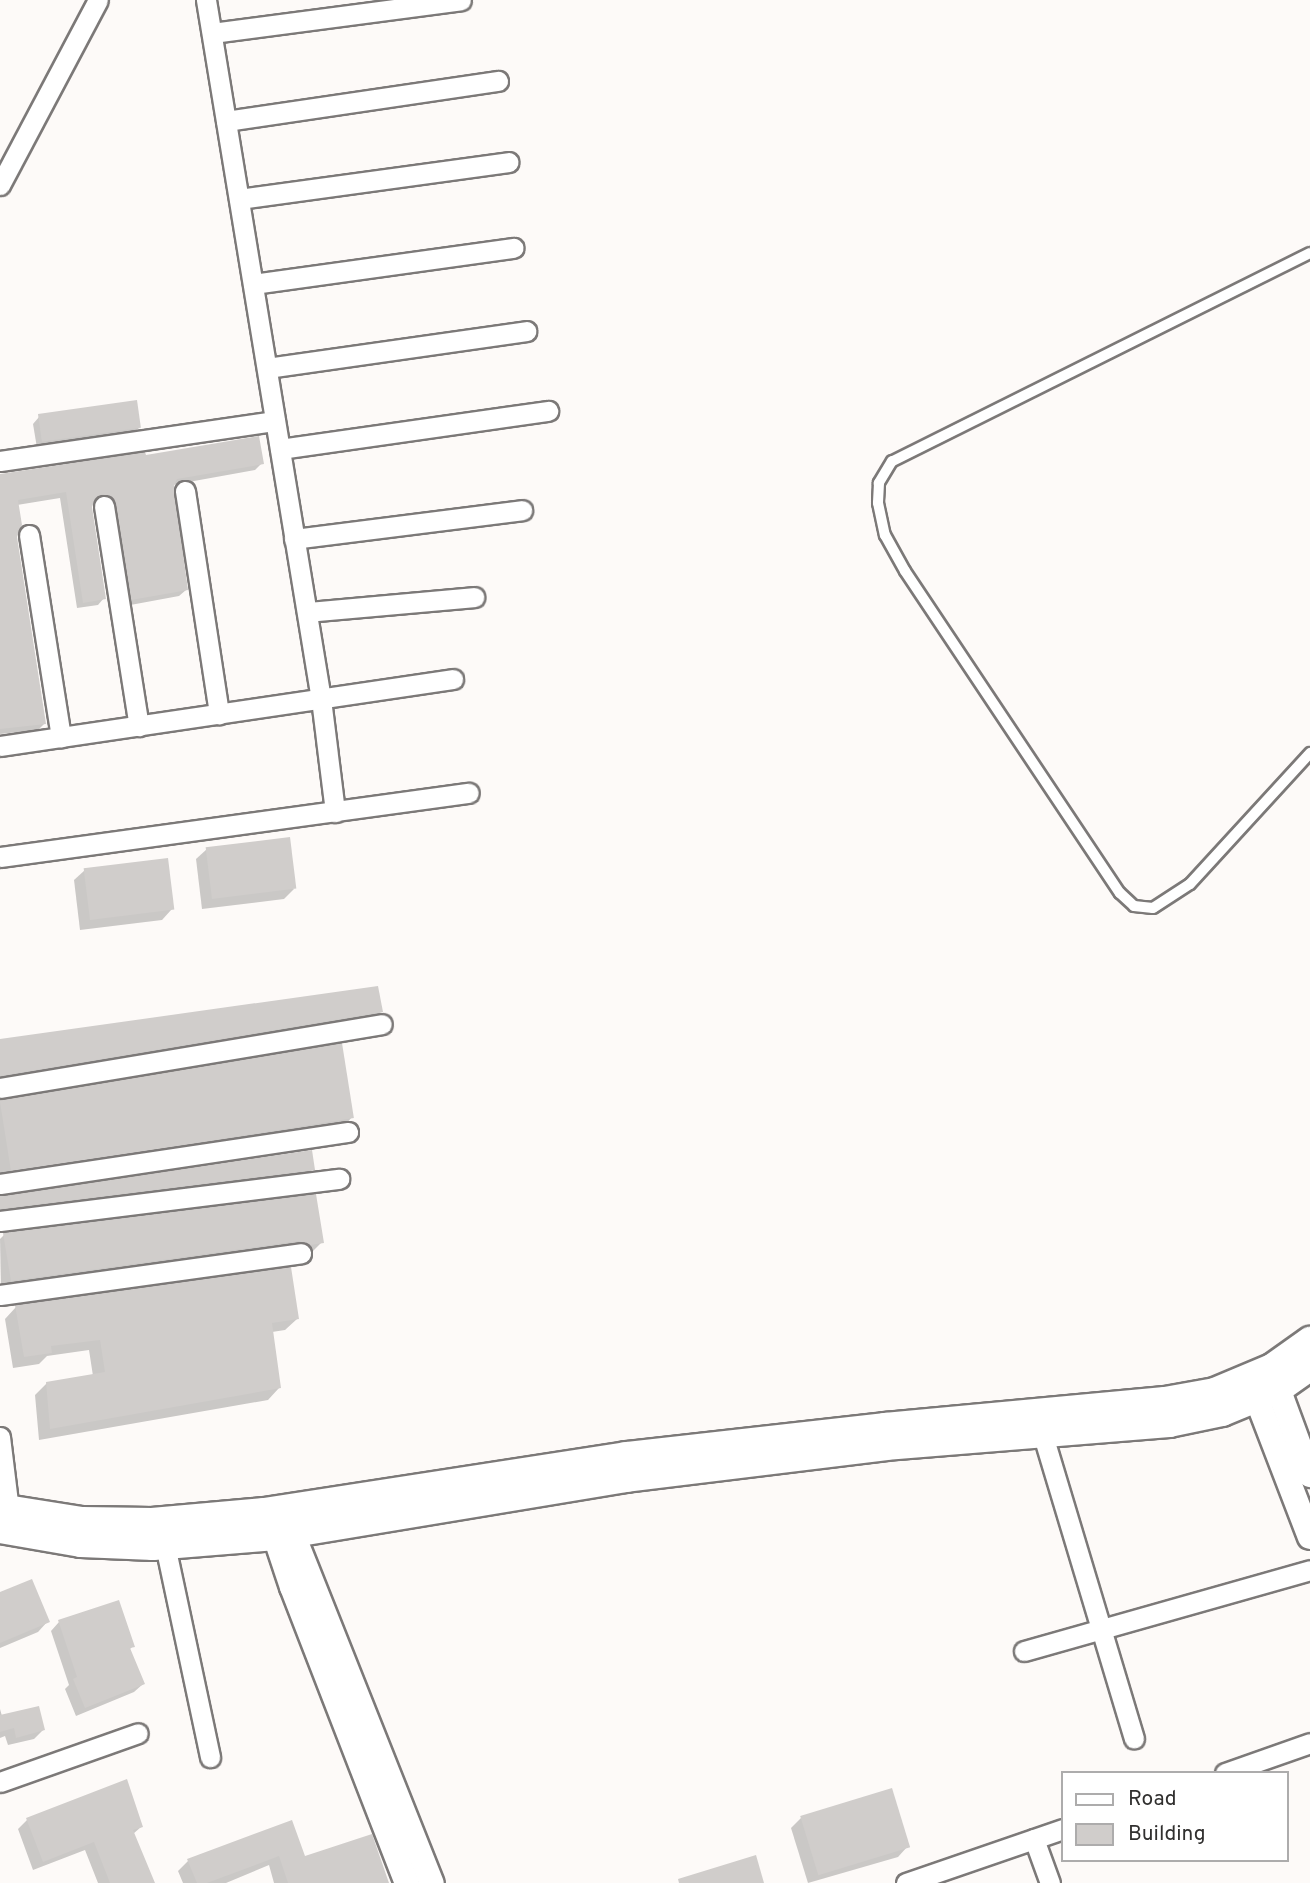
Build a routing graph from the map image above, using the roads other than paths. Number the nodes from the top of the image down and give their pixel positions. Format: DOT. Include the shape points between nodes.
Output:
graph roads {
  1 [pos="98,0"];
  2 [pos="206,0"];
  3 [pos="461,0"];
  4 [pos="212,33"];
  5 [pos="498,81"];
  6 [pos="226,121"];
  7 [pos="508,162"];
  8 [pos="0,185"];
  9 [pos="239,199"];
  10 [pos="514,247"];
  11 [pos="1310,253"];
  12 [pos="253,284"];
  13 [pos="526,331"];
  14 [pos="267,368"];
  15 [pos="548,411"];
  16 [pos="275,421"];
  17 [pos="280,449"];
  18 [pos="0,461"];
  19 [pos="185,491"];
  20 [pos="104,506"];
  21 [pos="522,510"];
  22 [pos="29,535"];
  23 [pos="294,539"];
  24 [pos="474,597"];
  25 [pos="307,612"];
  26 [pos="453,679"];
  27 [pos="321,699"];
  28 [pos="219,714"];
  29 [pos="139,726"];
  30 [pos="61,737"];
  31 [pos="0,746"];
  32 [pos="1310,753"];
  33 [pos="469,793"];
  34 [pos="335,811"];
  35 [pos="0,857"];
  36 [pos="382,1024"];
  37 [pos="0,1088"];
  38 [pos="348,1132"];
  39 [pos="339,1179"];
  40 [pos="0,1184"];
  41 [pos="0,1221"];
  42 [pos="301,1253"];
  43 [pos="0,1295"];
  44 [pos="1309,1362"];
  45 [pos="1263,1384"];
  46 [pos="1042,1432"];
  47 [pos="0,1437"];
  48 [pos="1310,1475"];
  49 [pos="3,1516"];
  50 [pos="279,1523"];
  51 [pos="1310,1537"];
  52 [pos="165,1545"];
  53 [pos="1310,1570"];
  54 [pos="1101,1629"];
  55 [pos="1024,1651"];
  56 [pos="138,1733"];
  57 [pos="1134,1739"];
  58 [pos="1310,1743"];
  59 [pos="209,1757"];
  60 [pos="1231,1771"];
  61 [pos="0,1782"];
  62 [pos="1062,1829"];
  63 [pos="1034,1839"];
  64 [pos="407,1883"];
  65 [pos="432,1883"];
  66 [pos="906,1883"];
  67 [pos="1050,1883"];
  1 -- 8 [label="street"];
  2 -- 4 [label="street"];
  3 -- 4 [label="street"];
  4 -- 6 [label="street"];
  5 -- 6 [label="street"];
  6 -- 9 [label="street"];
  7 -- 9 [label="street"];
  9 -- 12 [label="street"];
  10 -- 12 [label="street"];
  11 -- 32 [label="lane" via="892,461 879,483 878,503 885,535 905,571 1120,893 1134,906 1153,908 1190,884"];
  12 -- 14 [label="street"];
  13 -- 14 [label="street"];
  14 -- 16 [label="street"];
  15 -- 17 [label="street"];
  16 -- 17 [label="street"];
  16 -- 18 [label="street"];
  17 -- 23 [label="street"];
  19 -- 28 [label="street"];
  20 -- 29 [label="street"];
  21 -- 23 [label="street"];
  22 -- 30 [label="street"];
  23 -- 25 [label="street"];
  24 -- 25 [label="street"];
  25 -- 27 [label="street"];
  26 -- 27 [label="street"];
  27 -- 28 [label="street"];
  27 -- 34 [label="street"];
  28 -- 29 [label="street"];
  29 -- 30 [label="street"];
  30 -- 31 [label="street"];
  33 -- 34 [label="street"];
  34 -- 35 [label="street"];
  36 -- 37 [label="street"];
  38 -- 40 [label="street"];
  39 -- 41 [label="street"];
  42 -- 43 [label="street"];
  44 -- 45 [label="main road"];
  45 -- 46 [label="main road" via="1222,1412 1169,1423"];
  45 -- 48 [label="street"];
  45 -- 50 [label="main road" via="1166,1401 626,1456"];
  45 -- 51 [label="street"];
  46 -- 50 [label="main road" via="885,1447"];
  46 -- 54 [label="street"];
  47 -- 49 [label="street"];
  49 -- 50 [label="main road"];
  49 -- 52 [label="main road" via="80,1543"];
  50 -- 52 [label="main road"];
  50 -- 64 [label="street" via="292,1587"];
  50 -- 65 [label="street"];
  52 -- 59 [label="street"];
  53 -- 54 [label="street"];
  54 -- 55 [label="street"];
  54 -- 57 [label="street"];
  56 -- 61 [label="street"];
  58 -- 60 [label="street"];
  62 -- 63 [label="street"];
  63 -- 66 [label="street"];
  63 -- 67 [label="street"];
}
